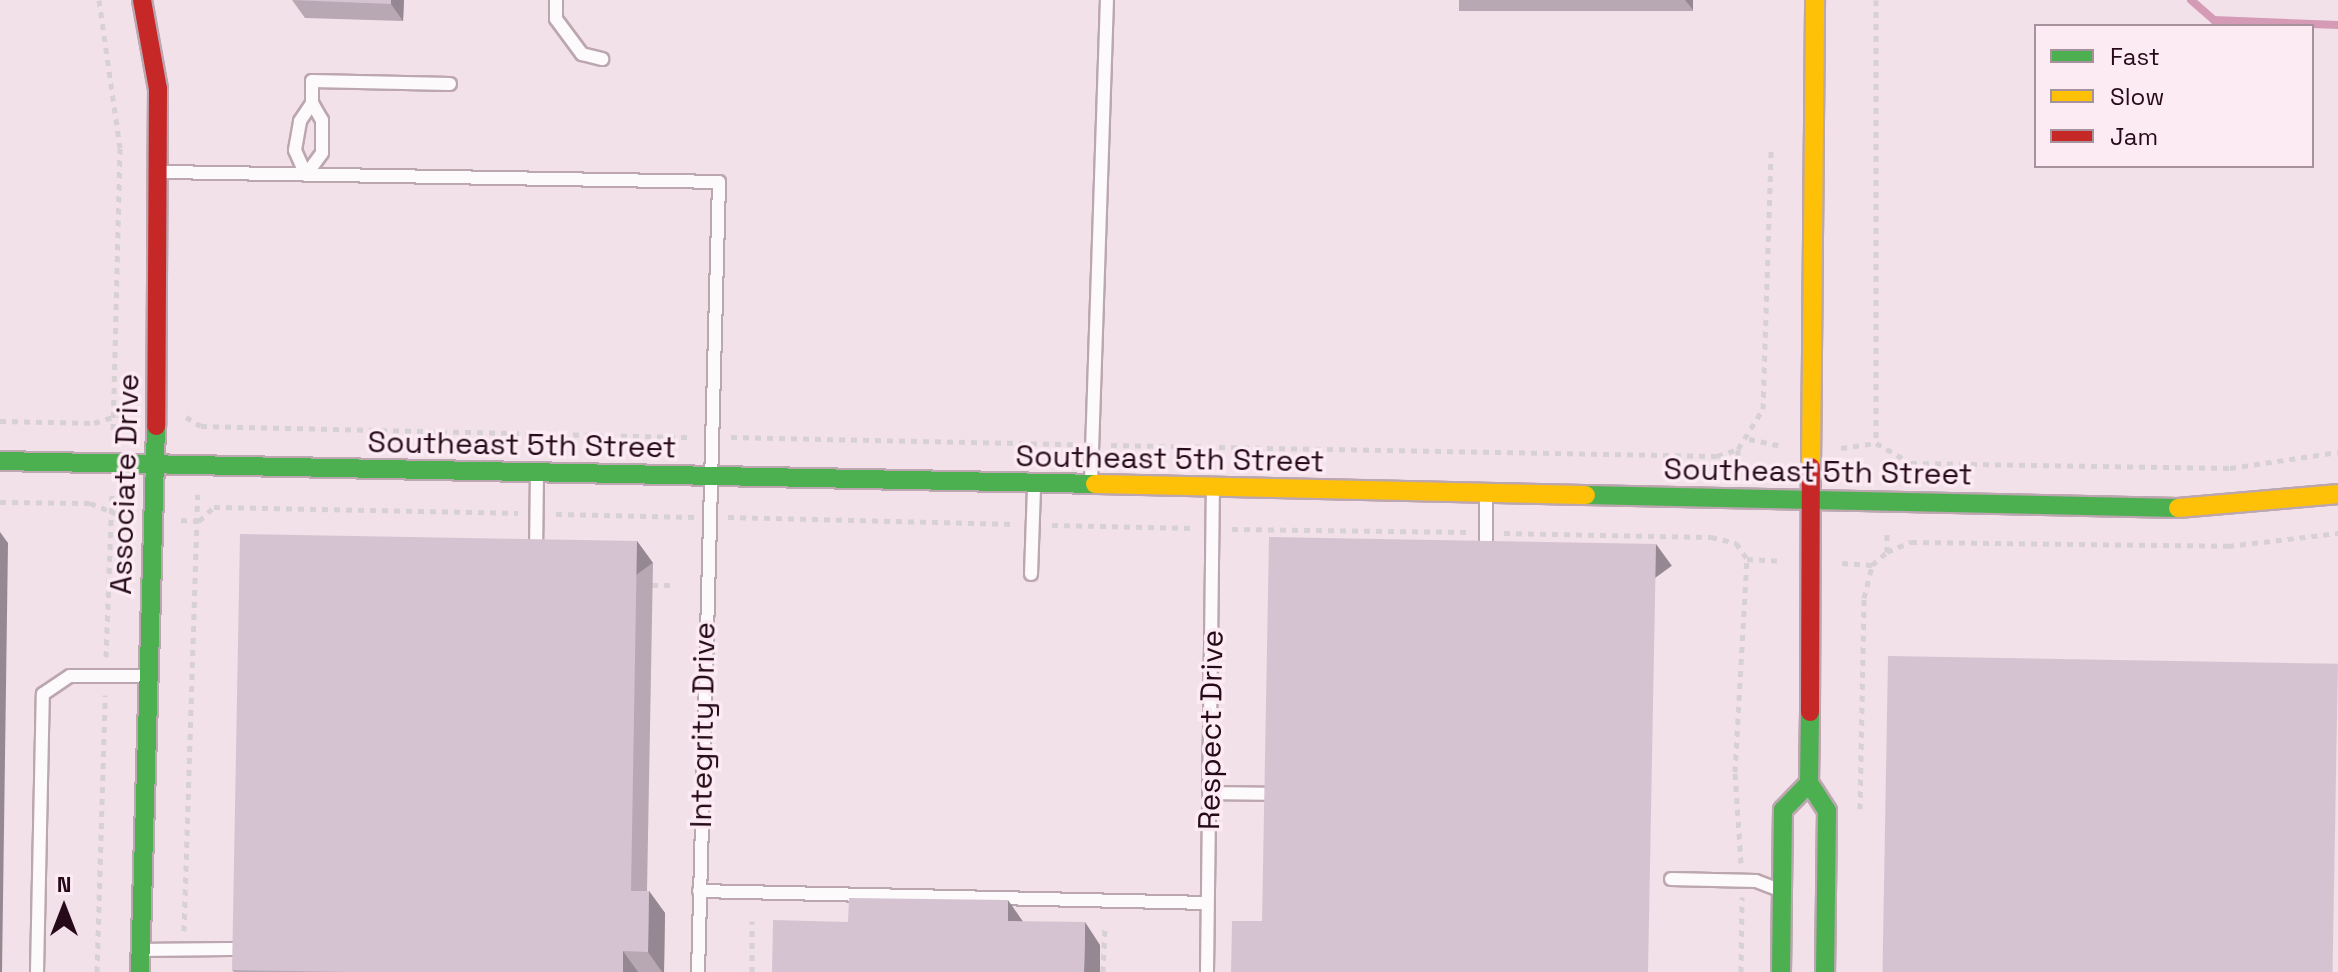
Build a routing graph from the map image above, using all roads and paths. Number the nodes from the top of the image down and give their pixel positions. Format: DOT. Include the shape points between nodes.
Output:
graph roads {
  1 [pos="99,0"];
  2 [pos="142,0"];
  3 [pos="556,0"];
  4 [pos="1107,0"];
  5 [pos="1815,0"];
  6 [pos="1876,0"];
  7 [pos="602,59"];
  8 [pos="450,84"];
  9 [pos="312,103"];
  10 [pos="1771,149"];
  11 [pos="162,172"];
  12 [pos="306,175"];
  13 [pos="114,413"];
  14 [pos="131,413"];
  15 [pos="182,415"];
  16 [pos="0,421"];
  17 [pos="113,435"];
  18 [pos="686,436"];
  19 [pos="730,437"];
  20 [pos="1749,439"];
  21 [pos="1876,443"];
  22 [pos="1093,444"];
  23 [pos="1765,445"];
  24 [pos="1864,448"];
  25 [pos="1738,449"];
  26 [pos="2338,452"];
  27 [pos="1890,456"];
  28 [pos="0,461"];
  29 [pos="154,466"];
  30 [pos="1738,469"];
  31 [pos="1888,471"];
  32 [pos="537,474"];
  33 [pos="709,477"];
  34 [pos="1034,484"];
  35 [pos="1091,486"];
  36 [pos="1213,488"];
  37 [pos="112,493"];
  38 [pos="1486,494"];
  39 [pos="2338,494"];
  40 [pos="198,498"];
  41 [pos="1814,501"];
  42 [pos="0,502"];
  43 [pos="665,505"];
  44 [pos="108,513"];
  45 [pos="536,514"];
  46 [pos="668,517"];
  47 [pos="686,517"];
  48 [pos="729,517"];
  49 [pos="129,519"];
  50 [pos="185,520"];
  51 [pos="199,521"];
  52 [pos="1014,524"];
  53 [pos="1053,525"];
  54 [pos="1192,528"];
  55 [pos="1235,529"];
  56 [pos="1738,531"];
  57 [pos="1461,532"];
  58 [pos="1510,533"];
  59 [pos="2338,533"];
  60 [pos="1887,538"];
  61 [pos="1736,543"];
  62 [pos="1887,552"];
  63 [pos="1747,559"];
  64 [pos="1769,560"];
  65 [pos="535,561"];
  66 [pos="1861,563"];
  67 [pos="1872,565"];
  68 [pos="1486,566"];
  69 [pos="1031,574"];
  70 [pos="652,585"];
  71 [pos="670,585"];
  72 [pos="105,675"];
  73 [pos="148,676"];
  74 [pos="1809,783"];
  75 [pos="1210,793"];
  76 [pos="1279,794"];
  77 [pos="1860,817"];
  78 [pos="1741,869"];
  79 [pos="1671,879"];
  80 [pos="699,891"];
  81 [pos="1782,891"];
  82 [pos="1742,893"];
  83 [pos="1207,903"];
  84 [pos="752,921"];
  85 [pos="1105,927"];
  86 [pos="184,932"];
  87 [pos="249,949"];
  88 [pos="141,950"];
  89 [pos="37,972"];
  90 [pos="97,972"];
  91 [pos="140,972"];
  92 [pos="698,972"];
  93 [pos="752,972"];
  94 [pos="1103,972"];
  95 [pos="1207,972"];
  96 [pos="1741,972"];
  97 [pos="1781,972"];
  98 [pos="1825,972"];
  1 -- 13 [label="path" via="120,148"];
  2 -- 11 [label="street, Associate Drive"];
  3 -- 7 [label="lane" via="556,19 582,54"];
  4 -- 22 [label="lane"];
  5 -- 41 [label="street"];
  6 -- 21 [label="path"];
  8 -- 9 [label="lane" via="312,81"];
  9 -- 12 [label="lane" via="300,121 295,150"];
  9 -- 12 [label="lane" via="322,120 322,153"];
  10 -- 20 [label="path" via="1763,409"];
  11 -- 12 [label="lane"];
  11 -- 29 [label="street, Associate Drive"];
  12 -- 33 [label="lane, Integrity Drive" via="719,182"];
  13 -- 14 [label="path"];
  13 -- 16 [label="path" via="94,423"];
  13 -- 17 [label="path"];
  15 -- 18 [label="path" via="201,426"];
  19 -- 22 [label="path"];
  20 -- 23 [label="path"];
  20 -- 25 [label="path"];
  21 -- 24 [label="path"];
  21 -- 27 [label="path"];
  22 -- 25 [label="path" via="1717,456"];
  22 -- 35 [label="lane"];
  25 -- 30 [label="path"];
  26 -- 27 [label="path" via="2230,468 1911,463"];
  27 -- 31 [label="path"];
  28 -- 29 [label="street, Southeast 5th Street"];
  29 -- 32 [label="street, Southeast 5th Street"];
  29 -- 73 [label="street, Associate Drive"];
  32 -- 33 [label="street, Southeast 5th Street"];
  32 -- 45 [label="lane"];
  33 -- 34 [label="street, Southeast 5th Street"];
  33 -- 80 [label="lane, Integrity Drive"];
  34 -- 35 [label="street, Southeast 5th Street"];
  34 -- 69 [label="lane"];
  35 -- 36 [label="street, Southeast 5th Street"];
  36 -- 38 [label="street, Southeast 5th Street"];
  36 -- 75 [label="lane, Respect Drive"];
  37 -- 44 [label="path"];
  38 -- 41 [label="street, Southeast 5th Street"];
  38 -- 68 [label="lane"];
  39 -- 41 [label="street, Southeast 5th Street" via="2192,508"];
  40 -- 51 [label="path"];
  41 -- 74 [label="street"];
  42 -- 44 [label="path" via="90,503"];
  43 -- 46 [label="path"];
  44 -- 49 [label="path"];
  44 -- 72 [label="path"];
  45 -- 46 [label="path"];
  45 -- 51 [label="path" via="214,507"];
  45 -- 65 [label="lane"];
  46 -- 47 [label="path"];
  48 -- 52 [label="path"];
  50 -- 51 [label="path"];
  51 -- 86 [label="path"];
  53 -- 54 [label="path"];
  55 -- 57 [label="path"];
  56 -- 61 [label="path"];
  58 -- 61 [label="path"];
  59 -- 62 [label="path" via="2228,546 1911,542"];
  60 -- 62 [label="path"];
  61 -- 63 [label="path"];
  62 -- 67 [label="path"];
  63 -- 64 [label="path"];
  63 -- 78 [label="path" via="1735,772"];
  66 -- 67 [label="path"];
  67 -- 77 [label="path" via="1864,598"];
  70 -- 71 [label="path"];
  72 -- 73 [label="lane"];
  72 -- 89 [label="lane" via="70,676 43,694"];
  72 -- 90 [label="path"];
  73 -- 88 [label="street, Associate Drive"];
  74 -- 81 [label="street" via="1783,810"];
  74 -- 98 [label="street" via="1827,811"];
  75 -- 76 [label="lane"];
  75 -- 83 [label="lane, Respect Drive"];
  79 -- 81 [label="lane" via="1756,881"];
  80 -- 83 [label="lane"];
  80 -- 92 [label="lane, Integrity Drive"];
  81 -- 97 [label="street"];
  82 -- 96 [label="path"];
  83 -- 95 [label="lane, Respect Drive"];
  84 -- 93 [label="path"];
  85 -- 94 [label="path"];
  87 -- 88 [label="lane"];
  88 -- 91 [label="street, Associate Drive"];
}
